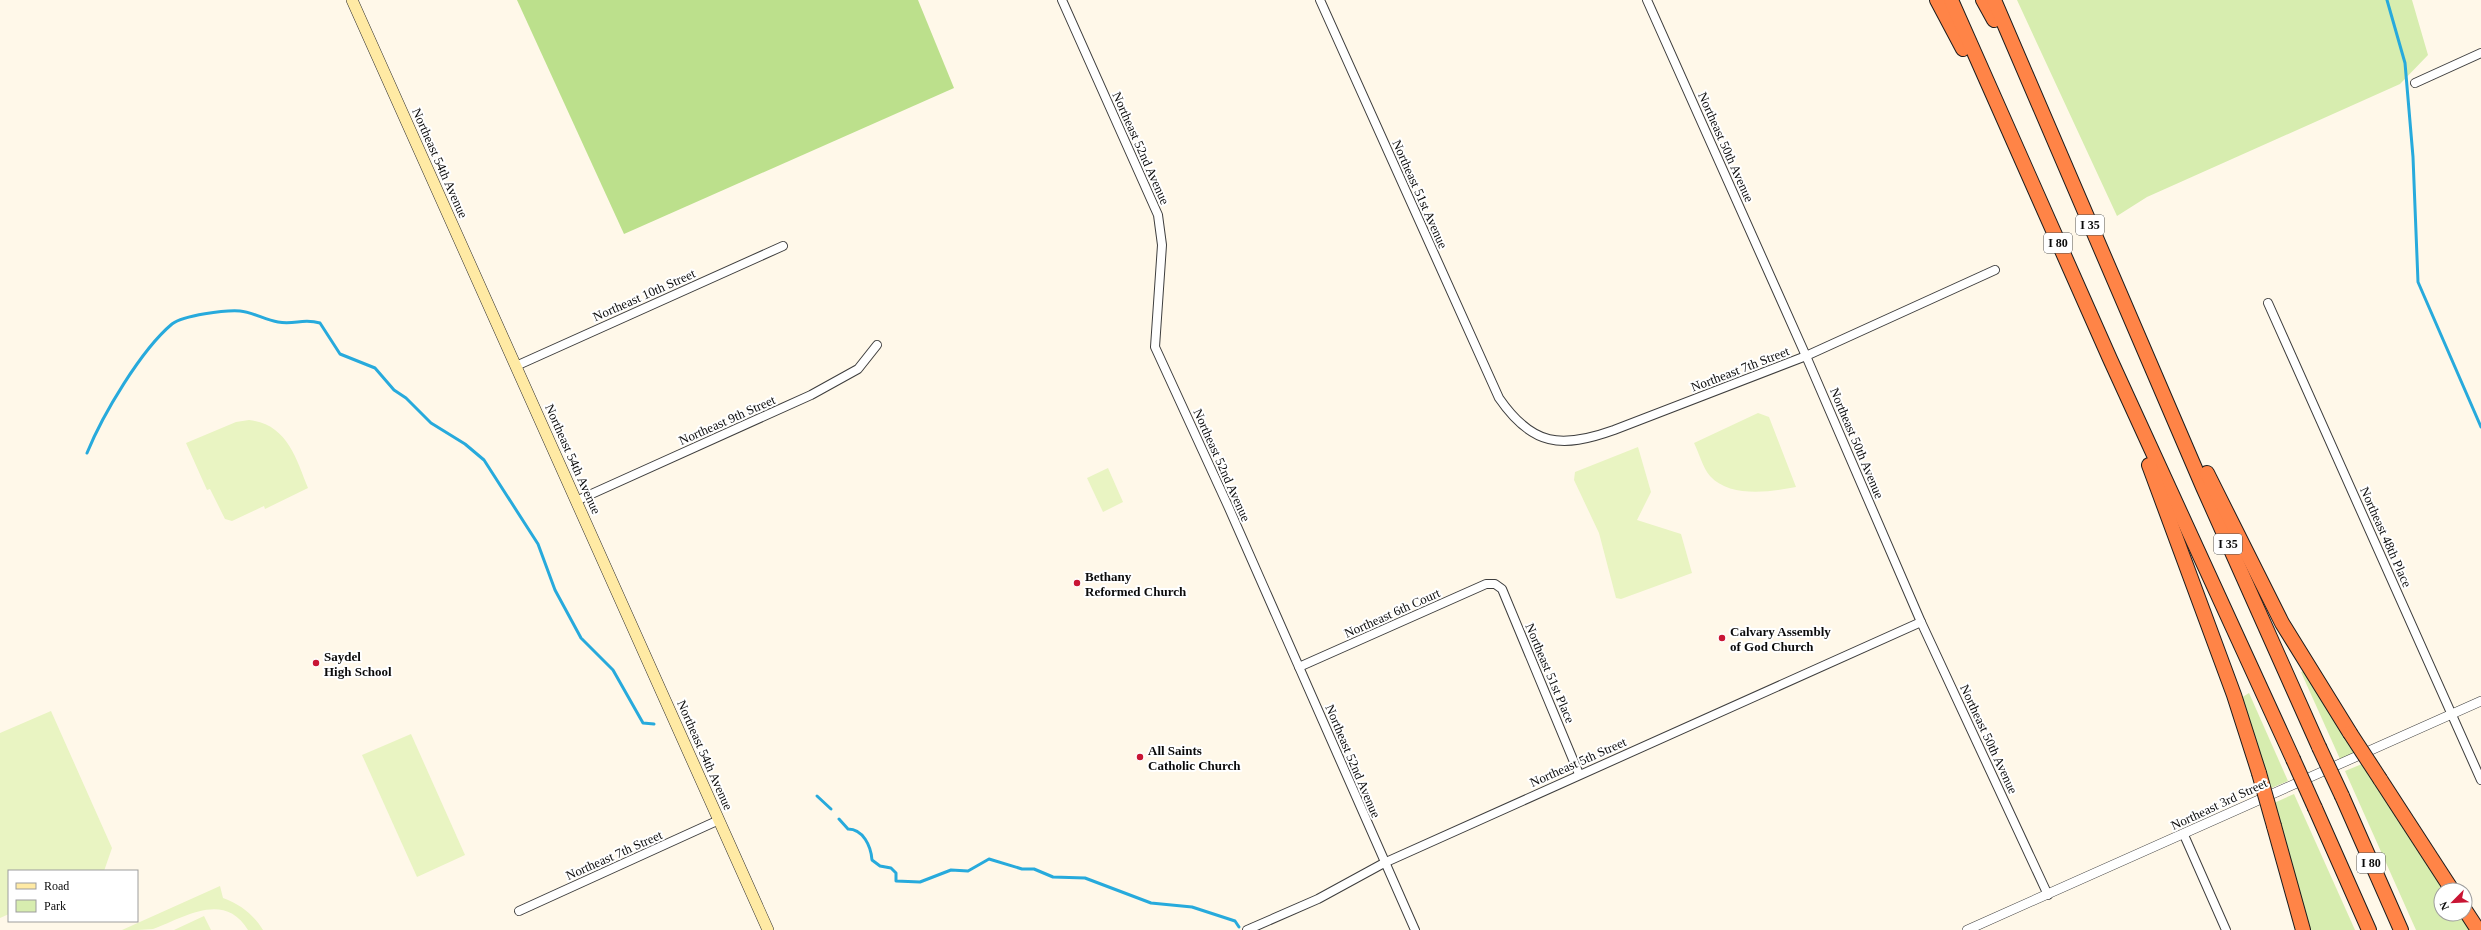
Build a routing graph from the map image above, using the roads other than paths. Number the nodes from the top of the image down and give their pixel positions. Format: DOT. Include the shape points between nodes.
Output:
graph roads {
  1 [pos="352,0"];
  2 [pos="1062,0"];
  3 [pos="1320,0"];
  4 [pos="1647,0"];
  5 [pos="1937,0"];
  6 [pos="1951,0"];
  7 [pos="1983,0"];
  8 [pos="1994,0"];
  9 [pos="2481,54"];
  10 [pos="2415,83"];
  11 [pos="2040,109"];
  12 [pos="2007,127"];
  13 [pos="783,246"];
  14 [pos="1995,270"];
  15 [pos="2268,304"];
  16 [pos="2140,341"];
  17 [pos="877,345"];
  18 [pos="1806,356"];
  19 [pos="2110,359"];
  20 [pos="516,366"];
  21 [pos="1499,398"];
  22 [pos="576,501"];
  23 [pos="1494,584"];
  24 [pos="1921,622"];
  25 [pos="1299,667"];
  26 [pos="2481,701"];
  27 [pos="2452,714"];
  28 [pos="2319,747"];
  29 [pos="1579,774"];
  30 [pos="2481,780"];
  31 [pos="719,820"];
  32 [pos="2184,835"];
  33 [pos="1384,863"];
  34 [pos="2447,882"];
  35 [pos="2048,894"];
  36 [pos="519,911"];
  37 [pos="768,930"];
  38 [pos="1247,930"];
  39 [pos="1415,930"];
  40 [pos="1967,930"];
  41 [pos="2226,930"];
  42 [pos="2303,930"];
  43 [pos="2369,930"];
  44 [pos="2401,930"];
  1 -- 20 [label="main road, Northeast 54th Avenue"];
  2 -- 25 [label="street, Northeast 52nd Avenue" via="1158,215 1162,245 1155,347"];
  3 -- 21 [label="street, Northeast 51st Avenue"];
  4 -- 18 [label="street, Northeast 50th Avenue"];
  5 -- 12 [label="highway"];
  6 -- 12 [label="highway, I 80"];
  7 -- 11 [label="highway, I 35"];
  8 -- 11 [label="highway"];
  9 -- 10 [label="street"];
  11 -- 16 [label="highway, I 35"];
  12 -- 19 [label="highway, I 80"];
  13 -- 20 [label="street, Northeast 10th Street"];
  14 -- 18 [label="street, Northeast 7th Street"];
  15 -- 27 [label="street, Northeast 48th Place"];
  16 -- 28 [label="highway, I 35"];
  16 -- 34 [label="highway, bridge" via="2282,623"];
  17 -- 22 [label="street, Northeast 9th Street" via="858,369 810,396"];
  18 -- 21 [label="street, Northeast 7th Street" via="1614,430 1575,441 1551,439 1526,430"];
  18 -- 24 [label="street, Northeast 50th Avenue"];
  19 -- 42 [label="highway, bridge" via="2234,695 2259,773"];
  19 -- 43 [label="highway, I 80, bridge"];
  20 -- 22 [label="main road, Northeast 54th Avenue"];
  22 -- 31 [label="main road, Northeast 54th Avenue"];
  23 -- 25 [label="street, Northeast 6th Court" via="1486,584"];
  23 -- 29 [label="street, Northeast 51st Place" via="1502,589"];
  24 -- 29 [label="street, Northeast 5th Street"];
  24 -- 35 [label="street, Northeast 50th Avenue"];
  25 -- 33 [label="street, Northeast 52nd Avenue"];
  26 -- 27 [label="street, Northeast 3rd Street"];
  27 -- 30 [label="street, Northeast 48th Place"];
  27 -- 32 [label="street, Northeast 3rd Street"];
  28 -- 44 [label="highway, I 80, bridge"];
  29 -- 33 [label="street, Northeast 5th Street"];
  31 -- 36 [label="street, Northeast 7th Street"];
  31 -- 37 [label="main road, Northeast 54th Avenue"];
  32 -- 35 [label="street, Northeast 3rd Street"];
  32 -- 41 [label="street"];
  33 -- 38 [label="street, Northeast 5th Street" via="1318,899"];
  33 -- 39 [label="street, Northeast 52nd Avenue"];
  35 -- 40 [label="street, Northeast 3rd Street"];
}
